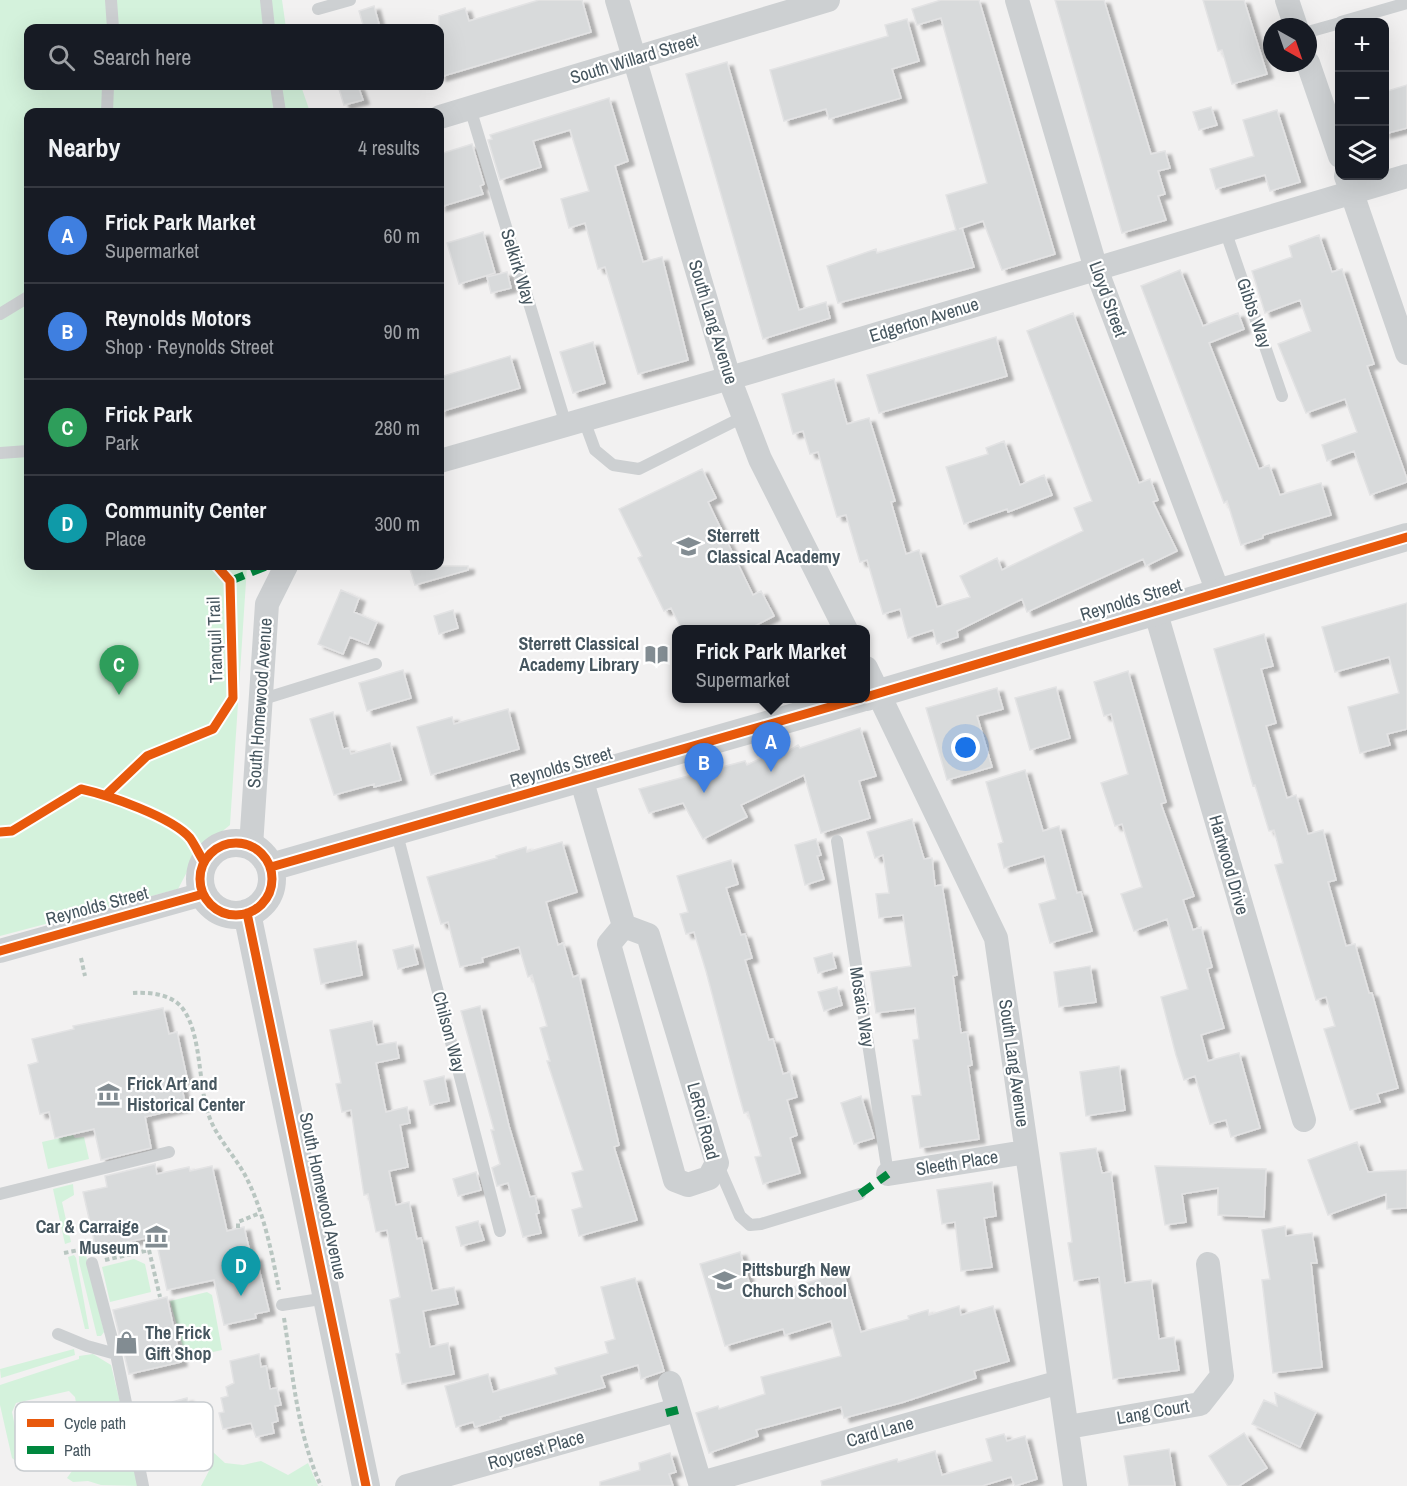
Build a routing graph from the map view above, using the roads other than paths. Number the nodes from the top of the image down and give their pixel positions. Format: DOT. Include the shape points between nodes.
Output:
graph roads {
  1 [pos="111,0"];
  2 [pos="266,0"];
  3 [pos="350,0"];
  4 [pos="617,0"];
  5 [pos="828,0"];
  6 [pos="1017,0"];
  7 [pos="1287,0"];
  8 [pos="1407,3"];
  9 [pos="772,8"];
  10 [pos="318,9"];
  11 [pos="1293,18"];
  12 [pos="1357,18"];
  13 [pos="113,24"];
  14 [pos="269,24"];
  15 [pos="1335,24"];
  16 [pos="1317,29"];
  17 [pos="635,59"];
  18 [pos="1311,72"];
  19 [pos="108,90"];
  20 [pos="277,90"];
  21 [pos="107,108"];
  22 [pos="279,108"];
  23 [pos="470,108"];
  24 [pos="444,116"];
  25 [pos="1335,141"];
  26 [pos="1407,176"];
  27 [pos="1349,184"];
  28 [pos="1225,230"];
  29 [pos="1096,269"];
  30 [pos="24,299"];
  31 [pos="0,314"];
  32 [pos="1407,353"];
  33 [pos="729,378"];
  34 [pos="1282,396"];
  35 [pos="743,417"];
  36 [pos="575,422"];
  37 [pos="24,451"];
  38 [pos="0,453"];
  39 [pos="444,460"];
  40 [pos="1407,537"];
  41 [pos="284,570"];
  42 [pos="1218,592"];
  43 [pos="1155,610"];
  44 [pos="843,625"];
  45 [pos="376,664"];
  46 [pos="870,695"];
  47 [pos="260,700"];
  48 [pos="870,700"];
  49 [pos="844,703"];
  50 [pos="581,778"];
  51 [pos="397,834"];
  52 [pos="837,841"];
  53 [pos="251,846"];
  54 [pos="271,867"];
  55 [pos="203,894"];
  56 [pos="247,914"];
  57 [pos="624,926"];
  58 [pos="0,951"];
  59 [pos="1304,1120"];
  60 [pos="169,1152"];
  61 [pos="1026,1152"];
  62 [pos="717,1164"];
  63 [pos="888,1174"];
  64 [pos="0,1194"];
  65 [pos="860,1194"];
  66 [pos="500,1231"];
  67 [pos="92,1263"];
  68 [pos="1208,1263"];
  69 [pos="327,1298"];
  70 [pos="282,1305"];
  71 [pos="58,1334"];
  72 [pos="116,1354"];
  73 [pos="1060,1382"];
  74 [pos="670,1383"];
  75 [pos="126,1402"];
  76 [pos="666,1413"];
  77 [pos="1068,1427"];
  78 [pos="140,1471"];
  79 [pos="701,1484"];
  80 [pos="143,1486"];
  81 [pos="366,1486"];
  82 [pos="406,1486"];
  83 [pos="1075,1486"];
  1 -- 13 [label="lane"];
  2 -- 14 [label="lane"];
  3 -- 10 [label="lane"];
  4 -- 17 [label="street, South Lang Avenue"];
  5 -- 9 [label="street, South Willard Street"];
  6 -- 29 [label="street, Lloyd Street"];
  7 -- 11 [label="street"];
  8 -- 12 [label="lane"];
  9 -- 17 [label="street, South Willard Street"];
  15 -- 16 [label="lane"];
  17 -- 23 [label="street, South Willard Street"];
  17 -- 33 [label="street, South Lang Avenue"];
  18 -- 25 [label="street"];
  19 -- 21 [label="lane"];
  20 -- 22 [label="lane"];
  23 -- 24 [label="street, South Willard Street"];
  23 -- 36 [label="lane, Selkirk Way"];
  26 -- 27 [label="street, Edgerton Avenue"];
  27 -- 28 [label="street, Edgerton Avenue"];
  27 -- 32 [label="street"];
  28 -- 29 [label="street, Edgerton Avenue"];
  28 -- 34 [label="lane, Gibbs Way"];
  29 -- 33 [label="street, Edgerton Avenue"];
  29 -- 42 [label="street, Lloyd Street"];
  30 -- 31 [label="lane"];
  33 -- 35 [label="street, South Lang Avenue"];
  33 -- 36 [label="street, Edgerton Avenue"];
  35 -- 36 [label="lane, Selkirk Way" via="639,469 613,465 595,450"];
  35 -- 44 [label="street, South Lang Avenue"];
  36 -- 39 [label="street, Edgerton Avenue"];
  37 -- 38 [label="lane"];
  40 -- 42 [label="street, Reynolds Street"];
  41 -- 47 [label="street, South Homewood Avenue" via="267,604"];
  42 -- 43 [label="street, Reynolds Street"];
  43 -- 46 [label="street, Reynolds Street"];
  43 -- 59 [label="street, Hartwood Drive"];
  45 -- 47 [label="lane"];
  47 -- 53 [label="street, South Homewood Avenue"];
  48 -- 61 [label="street, South Lang Avenue" via="996,938"];
  49 -- 50 [label="street, Reynolds Street"];
  50 -- 51 [label="street, Reynolds Street"];
  50 -- 57 [label="street"];
  51 -- 54 [label="street, Reynolds Street"];
  51 -- 66 [label="lane, Chilson Way"];
  52 -- 63 [label="lane, Mosaic Way"];
  53 -- 54 [label="street" via="263,854"];
  53 -- 55 [label="street" via="236,842 212,852 201,870"];
  54 -- 56 [label="street" via="270,892 263,904"];
  55 -- 56 [label="street" via="216,909 228,914"];
  55 -- 58 [label="street, Reynolds Street"];
  56 -- 69 [label="street, South Homewood Avenue"];
  57 -- 62 [label="street, LeRoi Road" via="648,935"];
  57 -- 62 [label="street, LeRoi Road" via="609,944 675,1179 688,1185 709,1178"];
  60 -- 64 [label="lane"];
  61 -- 63 [label="street, Sleeth Place"];
  61 -- 73 [label="street, South Lang Avenue"];
  62 -- 65 [label="lane" via="740,1216 750,1225"];
  67 -- 72 [label="lane"];
  68 -- 77 [label="street, Lang Court" via="1221,1376 1200,1404"];
  69 -- 70 [label="lane"];
  69 -- 81 [label="street, South Homewood Avenue"];
  71 -- 72 [label="lane"];
  72 -- 75 [label="lane"];
  73 -- 77 [label="street, South Lang Avenue"];
  73 -- 79 [label="street, Card Lane"];
  74 -- 79 [label="street"];
  76 -- 82 [label="street, Roycrest Place"];
  77 -- 83 [label="street, South Lang Avenue"];
  78 -- 80 [label="lane"];
}
